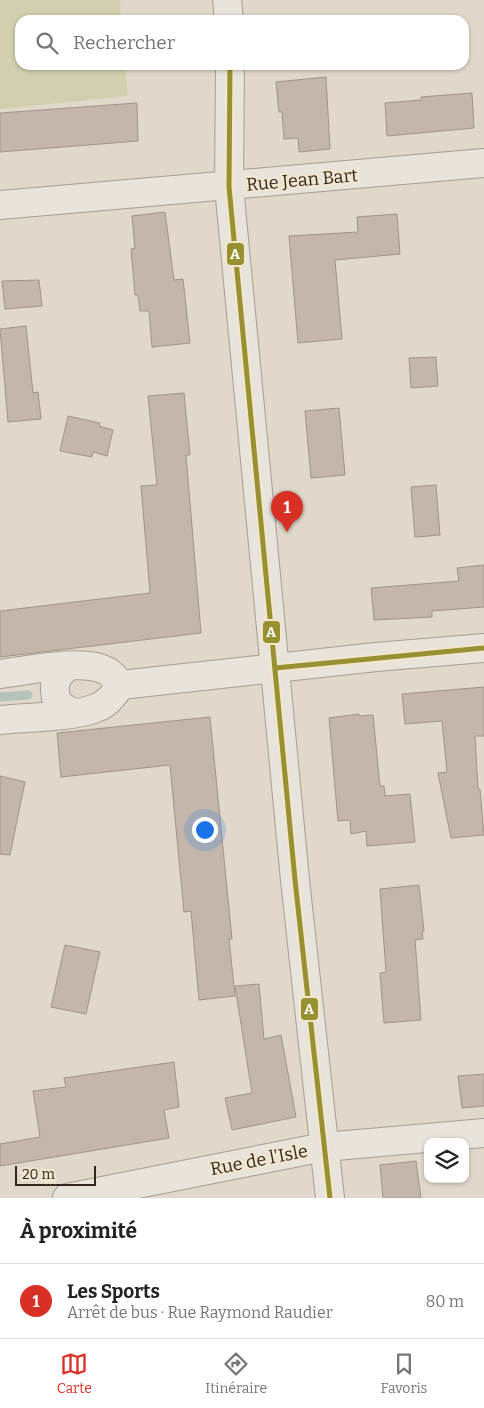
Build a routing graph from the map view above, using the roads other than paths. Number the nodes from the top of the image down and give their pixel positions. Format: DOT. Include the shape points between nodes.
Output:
graph roads {
  1 [pos="227,0"];
  2 [pos="228,15"];
  3 [pos="230,70"];
  4 [pos="484,163"];
  5 [pos="229,186"];
  6 [pos="0,204"];
  7 [pos="484,648"];
  8 [pos="68,667"];
  9 [pos="274,668"];
  10 [pos="0,674"];
  11 [pos="121,684"];
  12 [pos="73,713"];
  13 [pos="0,720"];
  14 [pos="484,1133"];
  15 [pos="324,1147"];
  16 [pos="67,1198"];
  17 [pos="330,1198"];
  1 -- 2 [label="street"];
  3 -- 5 [label="street"];
  4 -- 5 [label="street, Rue Jean Bart"];
  5 -- 6 [label="street, Rue Jean Bart"];
  5 -- 9 [label="street"];
  7 -- 9 [label="street"];
  8 -- 10 [label="street"];
  8 -- 11 [label="street" via="94,667 108,671"];
  8 -- 12 [label="street" via="55,680 54,693 58,704"];
  9 -- 11 [label="street"];
  9 -- 15 [label="street"];
  11 -- 12 [label="street" via="112,698 97,708"];
  12 -- 13 [label="street"];
  14 -- 15 [label="street, Rue de l'Isle"];
  15 -- 16 [label="street, Rue de l'Isle"];
  15 -- 17 [label="street"];
}
